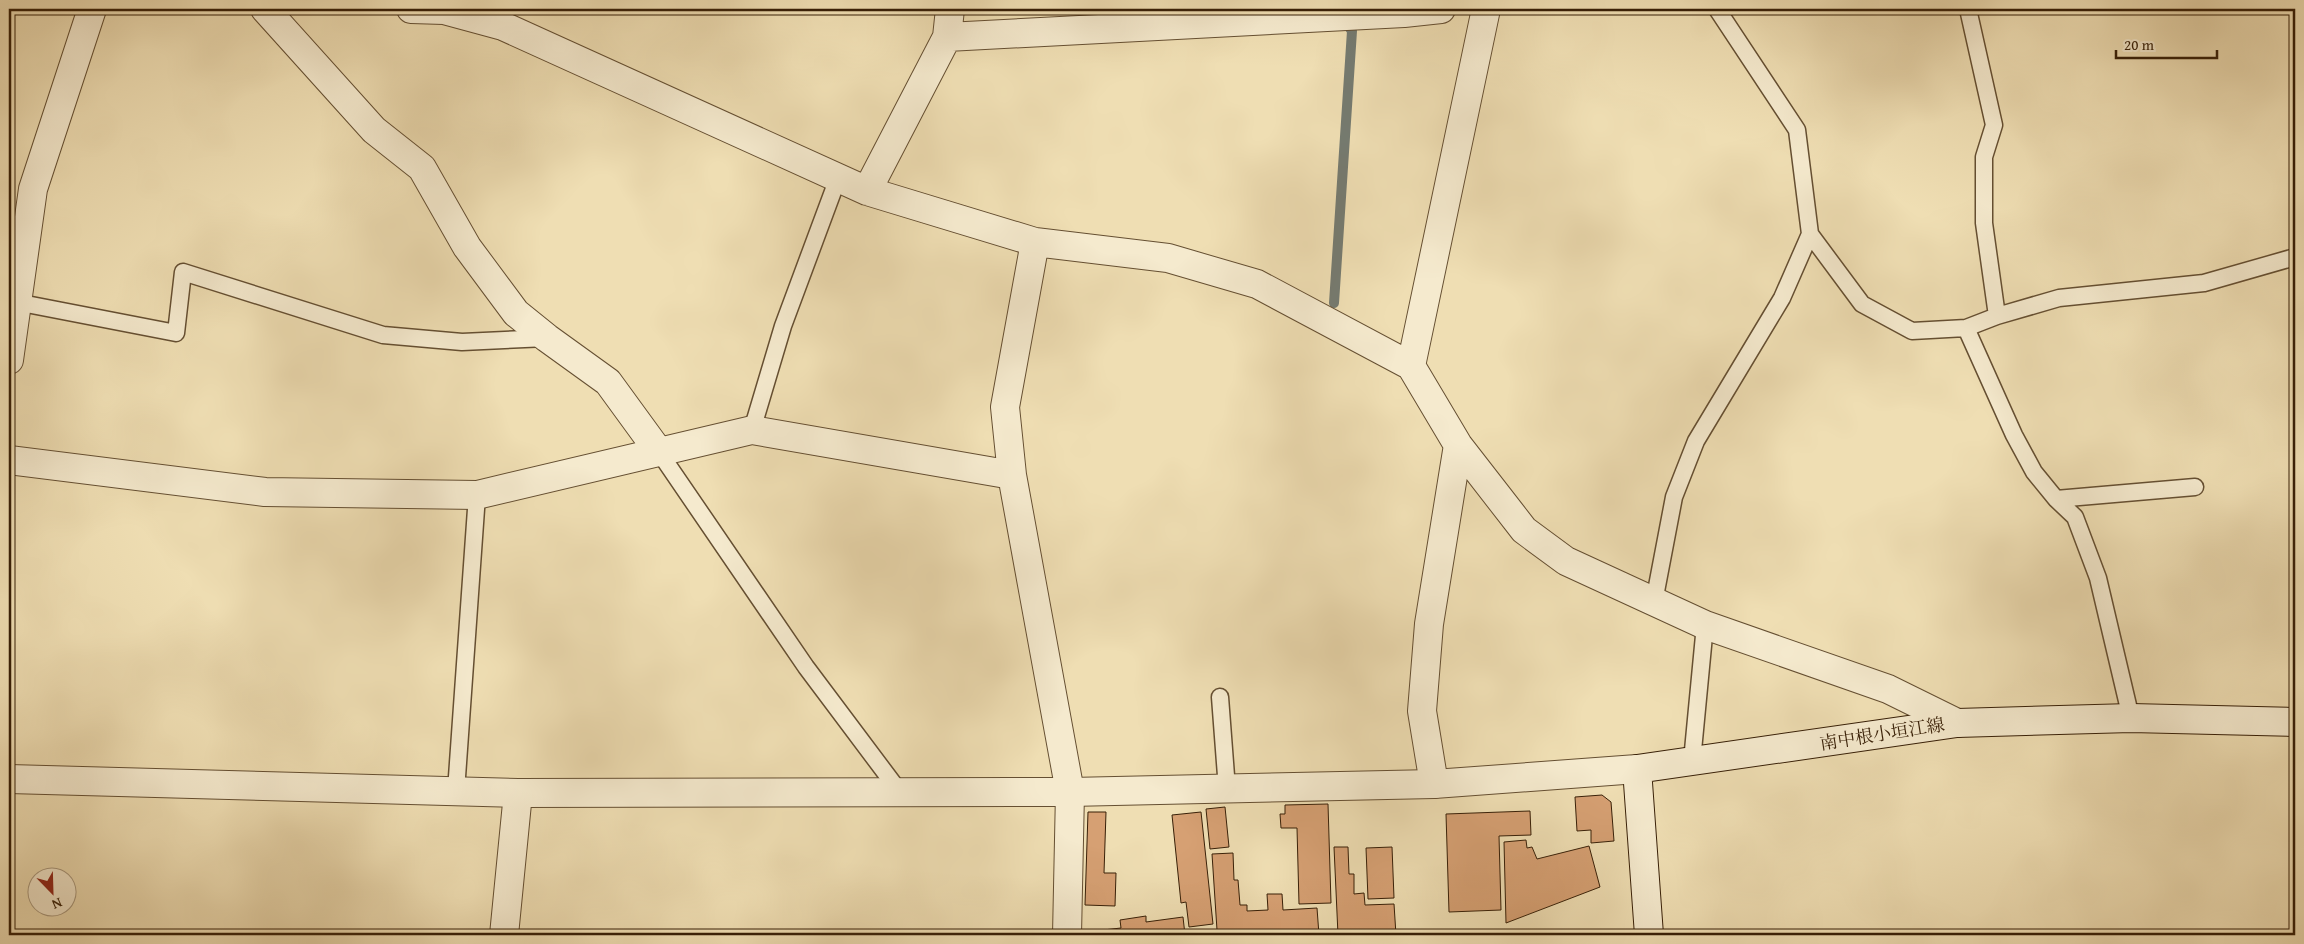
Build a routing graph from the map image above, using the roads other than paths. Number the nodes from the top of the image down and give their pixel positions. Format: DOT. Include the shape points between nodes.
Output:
graph roads {
  1 [pos="92,9"];
  2 [pos="266,9"];
  3 [pos="411,9"];
  4 [pos="950,9"];
  5 [pos="1441,9"];
  6 [pos="1486,9"];
  7 [pos="1718,9"];
  8 [pos="1968,9"];
  9 [pos="1400,11"];
  10 [pos="947,37"];
  11 [pos="838,178"];
  12 [pos="867,191"];
  13 [pos="1810,234"];
  14 [pos="1035,242"];
  15 [pos="2295,257"];
  16 [pos="16,302"];
  17 [pos="1997,316"];
  18 [pos="1966,328"];
  19 [pos="547,338"];
  20 [pos="9,354"];
  21 [pos="1411,366"];
  22 [pos="752,430"];
  23 [pos="1458,445"];
  24 [pos="658,452"];
  25 [pos="9,460"];
  26 [pos="1012,475"];
  27 [pos="2194,487"];
  28 [pos="477,495"];
  29 [pos="2056,499"];
  30 [pos="1654,602"];
  31 [pos="1705,625"];
  32 [pos="1220,697"];
  33 [pos="2131,718"];
  34 [pos="2295,722"];
  35 [pos="1957,723"];
  36 [pos="1692,761"];
  37 [pos="1637,769"];
  38 [pos="9,779"];
  39 [pos="1434,784"];
  40 [pos="1227,789"];
  41 [pos="456,791"];
  42 [pos="899,791"];
  43 [pos="1070,792"];
  44 [pos="518,793"];
  45 [pos="504,935"];
  46 [pos="1068,935"];
  47 [pos="1649,935"];
  1 -- 16 [label="street" via="33,189"];
  2 -- 19 [label="street" via="374,130 422,168 467,247 516,313"];
  3 -- 11 [label="street" via="444,10 503,26"];
  4 -- 10 [label="street"];
  5 -- 9 [label="street"];
  6 -- 21 [label="street"];
  7 -- 13 [label="lane" via="1797,130"];
  8 -- 17 [label="lane" via="1994,125 1984,157 1984,224"];
  9 -- 10 [label="street"];
  10 -- 12 [label="street"];
  11 -- 12 [label="street"];
  11 -- 22 [label="lane" via="783,326"];
  12 -- 14 [label="street"];
  13 -- 18 [label="lane" via="1862,304 1912,331"];
  13 -- 30 [label="lane" via="1782,298 1696,441 1674,497"];
  14 -- 21 [label="street" via="1168,258 1257,284"];
  14 -- 26 [label="street" via="1005,407"];
  15 -- 17 [label="lane" via="2204,283 2059,298"];
  16 -- 19 [label="lane" via="176,333 183,272 383,335 462,342"];
  16 -- 20 [label="street"];
  17 -- 18 [label="lane"];
  18 -- 29 [label="lane" via="2014,435 2034,472"];
  19 -- 24 [label="street" via="608,382"];
  21 -- 23 [label="street"];
  22 -- 24 [label="street"];
  22 -- 26 [label="street"];
  23 -- 30 [label="street" via="1524,530 1566,561"];
  23 -- 39 [label="street" via="1429,624 1422,711"];
  24 -- 28 [label="street"];
  24 -- 42 [label="lane" via="806,667"];
  25 -- 28 [label="street" via="265,492"];
  26 -- 43 [label="street"];
  27 -- 29 [label="lane"];
  28 -- 41 [label="lane"];
  29 -- 33 [label="lane" via="2075,517 2098,578"];
  30 -- 31 [label="street"];
  31 -- 35 [label="street" via="1888,689"];
  31 -- 36 [label="lane"];
  32 -- 40 [label="lane"];
  33 -- 34 [label="street, 南中根小垣江線"];
  33 -- 35 [label="street, 南中根小垣江線"];
  35 -- 36 [label="street, 南中根小垣江線"];
  36 -- 37 [label="street, 南中根小垣江線"];
  37 -- 39 [label="street, 南中根小垣江線"];
  37 -- 47 [label="street"];
  38 -- 41 [label="street, 南中根小垣江線"];
  39 -- 40 [label="street, 南中根小垣江線"];
  40 -- 43 [label="street, 南中根小垣江線"];
  41 -- 44 [label="street, 南中根小垣江線"];
  42 -- 43 [label="street, 南中根小垣江線"];
  42 -- 44 [label="street, 南中根小垣江線"];
  43 -- 46 [label="street"];
  44 -- 45 [label="street"];
}
